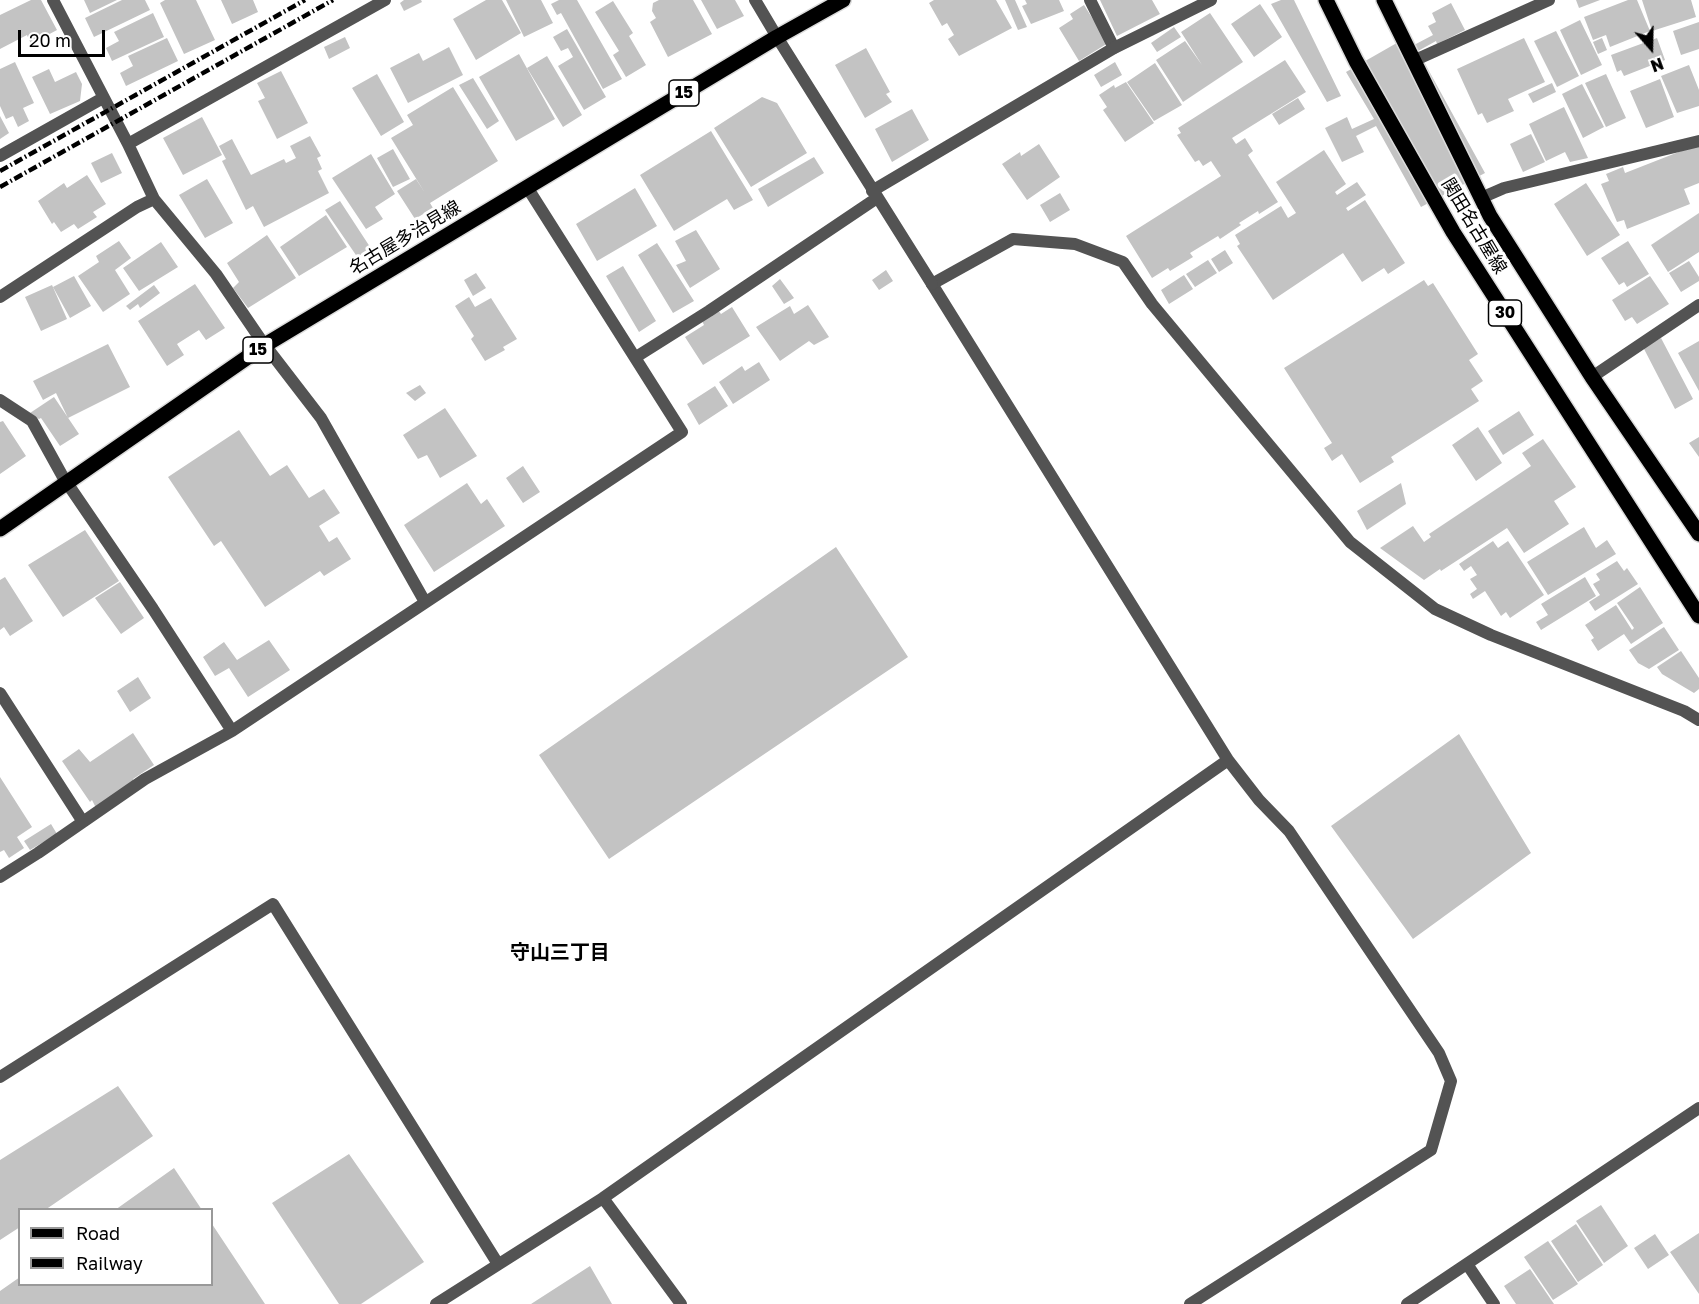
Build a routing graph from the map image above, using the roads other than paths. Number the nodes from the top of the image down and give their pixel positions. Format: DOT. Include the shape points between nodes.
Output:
graph roads {
  1 [pos="53,0"];
  2 [pos="385,0"];
  3 [pos="755,0"];
  4 [pos="843,0"];
  5 [pos="1090,0"];
  6 [pos="1211,0"];
  7 [pos="1326,0"];
  8 [pos="1384,0"];
  9 [pos="1549,0"];
  10 [pos="777,37"];
  11 [pos="1114,48"];
  12 [pos="1413,61"];
  13 [pos="103,98"];
  14 [pos="1699,141"];
  15 [pos="128,144"];
  16 [pos="0,156"];
  17 [pos="527,187"];
  18 [pos="875,194"];
  19 [pos="1481,198"];
  20 [pos="154,199"];
  21 [pos="932,284"];
  22 [pos="0,297"];
  23 [pos="1699,305"];
  24 [pos="265,345"];
  25 [pos="636,357"];
  26 [pos="1592,377"];
  27 [pos="0,400"];
  28 [pos="67,482"];
  29 [pos="0,529"];
  30 [pos="1699,534"];
  31 [pos="426,602"];
  32 [pos="1699,616"];
  33 [pos="0,693"];
  34 [pos="1699,720"];
  35 [pos="232,731"];
  36 [pos="1228,760"];
  37 [pos="83,822"];
  38 [pos="0,877"];
  39 [pos="0,1077"];
  40 [pos="1699,1108"];
  41 [pos="603,1198"];
  42 [pos="498,1264"];
  43 [pos="1467,1264"];
  44 [pos="436,1304"];
  45 [pos="681,1304"];
  46 [pos="1190,1304"];
  47 [pos="1407,1304"];
  48 [pos="1494,1304"];
  1 -- 13 [label="street"];
  2 -- 15 [label="street"];
  3 -- 10 [label="street"];
  4 -- 10 [label="main road, 名古屋多治見線 / 15"];
  5 -- 11 [label="street"];
  6 -- 11 [label="street"];
  7 -- 32 [label="main road, 関田名古屋線 / 30" via="1356,61 1461,244"];
  8 -- 12 [label="main road, 関田名古屋線 / 30"];
  9 -- 12 [label="street"];
  10 -- 17 [label="main road, 名古屋多治見線 / 15"];
  10 -- 18 [label="street"];
  11 -- 18 [label="street"];
  12 -- 19 [label="main road, 関田名古屋線 / 30"];
  13 -- 15 [label="street"];
  13 -- 16 [label="street"];
  14 -- 19 [label="street"];
  15 -- 20 [label="street"];
  17 -- 24 [label="main road, 名古屋多治見線 / 15"];
  17 -- 25 [label="street"];
  18 -- 21 [label="street"];
  18 -- 25 [label="street" via="709,311"];
  19 -- 26 [label="main road, 関田名古屋線 / 30"];
  20 -- 22 [label="street"];
  20 -- 24 [label="street" via="216,274"];
  21 -- 34 [label="street" via="1013,239 1076,244 1123,262 1152,304 1350,542 1435,609"];
  21 -- 36 [label="street"];
  23 -- 26 [label="street"];
  24 -- 28 [label="main road, 名古屋多治見線 / 15"];
  24 -- 31 [label="street" via="321,418"];
  25 -- 31 [label="street" via="682,432"];
  26 -- 30 [label="main road, 関田名古屋線 / 30"];
  27 -- 28 [label="street" via="32,421"];
  28 -- 29 [label="main road, 名古屋多治見線 / 15"];
  28 -- 35 [label="street"];
  31 -- 35 [label="street"];
  33 -- 37 [label="street"];
  35 -- 37 [label="street" via="145,779"];
  36 -- 41 [label="street"];
  36 -- 46 [label="street" via="1289,831 1439,1053 1451,1081 1431,1150"];
  37 -- 38 [label="street"];
  39 -- 42 [label="street" via="273,904"];
  40 -- 43 [label="street"];
  41 -- 42 [label="street"];
  41 -- 45 [label="street"];
  42 -- 44 [label="street"];
  43 -- 47 [label="street"];
  43 -- 48 [label="street"];
}
